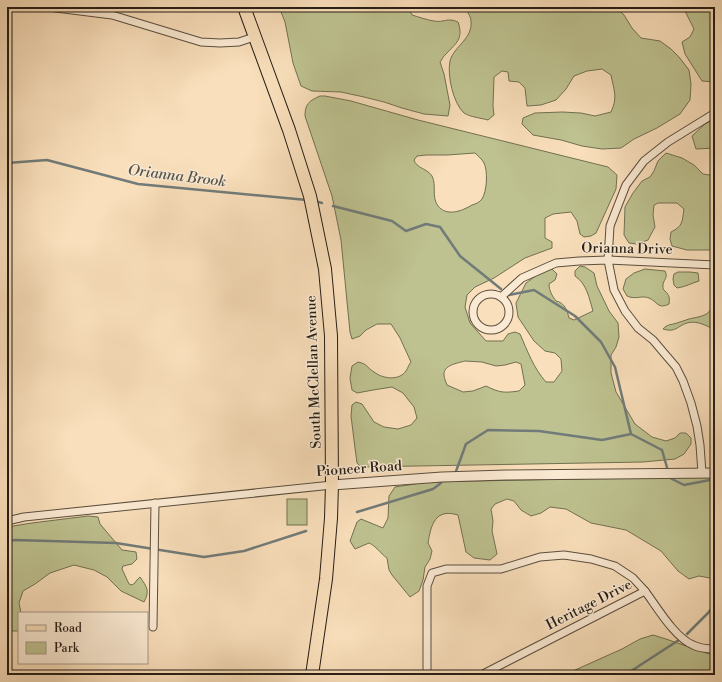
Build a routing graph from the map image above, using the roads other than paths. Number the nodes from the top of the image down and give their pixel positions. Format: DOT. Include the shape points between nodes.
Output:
graph roads {
  1 [pos="48,7"];
  2 [pos="244,7"];
  3 [pos="254,37"];
  4 [pos="715,113"];
  5 [pos="608,260"];
  6 [pos="715,265"];
  7 [pos="501,297"];
  8 [pos="702,473"];
  9 [pos="715,473"];
  10 [pos="332,485"];
  11 [pos="155,503"];
  12 [pos="7,521"];
  13 [pos="645,591"];
  14 [pos="153,627"];
  15 [pos="715,649"];
  16 [pos="312,675"];
  17 [pos="427,675"];
  18 [pos="481,675"];
  1 -- 3 [label="street" via="112,15 201,42 239,42"];
  2 -- 3 [label="main road, South McClellan Avenue"];
  3 -- 10 [label="main road, South McClellan Avenue" via="289,130 310,196 325,269 331,336"];
  4 -- 5 [label="street" via="668,142 644,161 626,185 610,226"];
  5 -- 6 [label="street, Orianna Drive"];
  5 -- 7 [label="street, Orianna Drive" via="556,263 522,278"];
  5 -- 8 [label="street" via="614,290 625,311 676,367 683,381 697,426"];
  7 -- 7 [label="street" via="496,294 484,295 473,308 475,320 483,329 501,328 509,319 509,306"];
  8 -- 9 [label="street, Pioneer Road"];
  8 -- 10 [label="street, Pioneer Road" via="442,477"];
  10 -- 11 [label="street, Pioneer Road"];
  10 -- 16 [label="main road, South McClellan Avenue" via="326,579"];
  11 -- 12 [label="street, Pioneer Road"];
  11 -- 14 [label="street"];
  13 -- 15 [label="street, Heritage Drive" via="683,640 694,646"];
  13 -- 17 [label="street" via="633,578 615,566 564,555 540,557 501,569 446,568 432,573 427,586"];
  13 -- 18 [label="street, Heritage Drive"];
}
